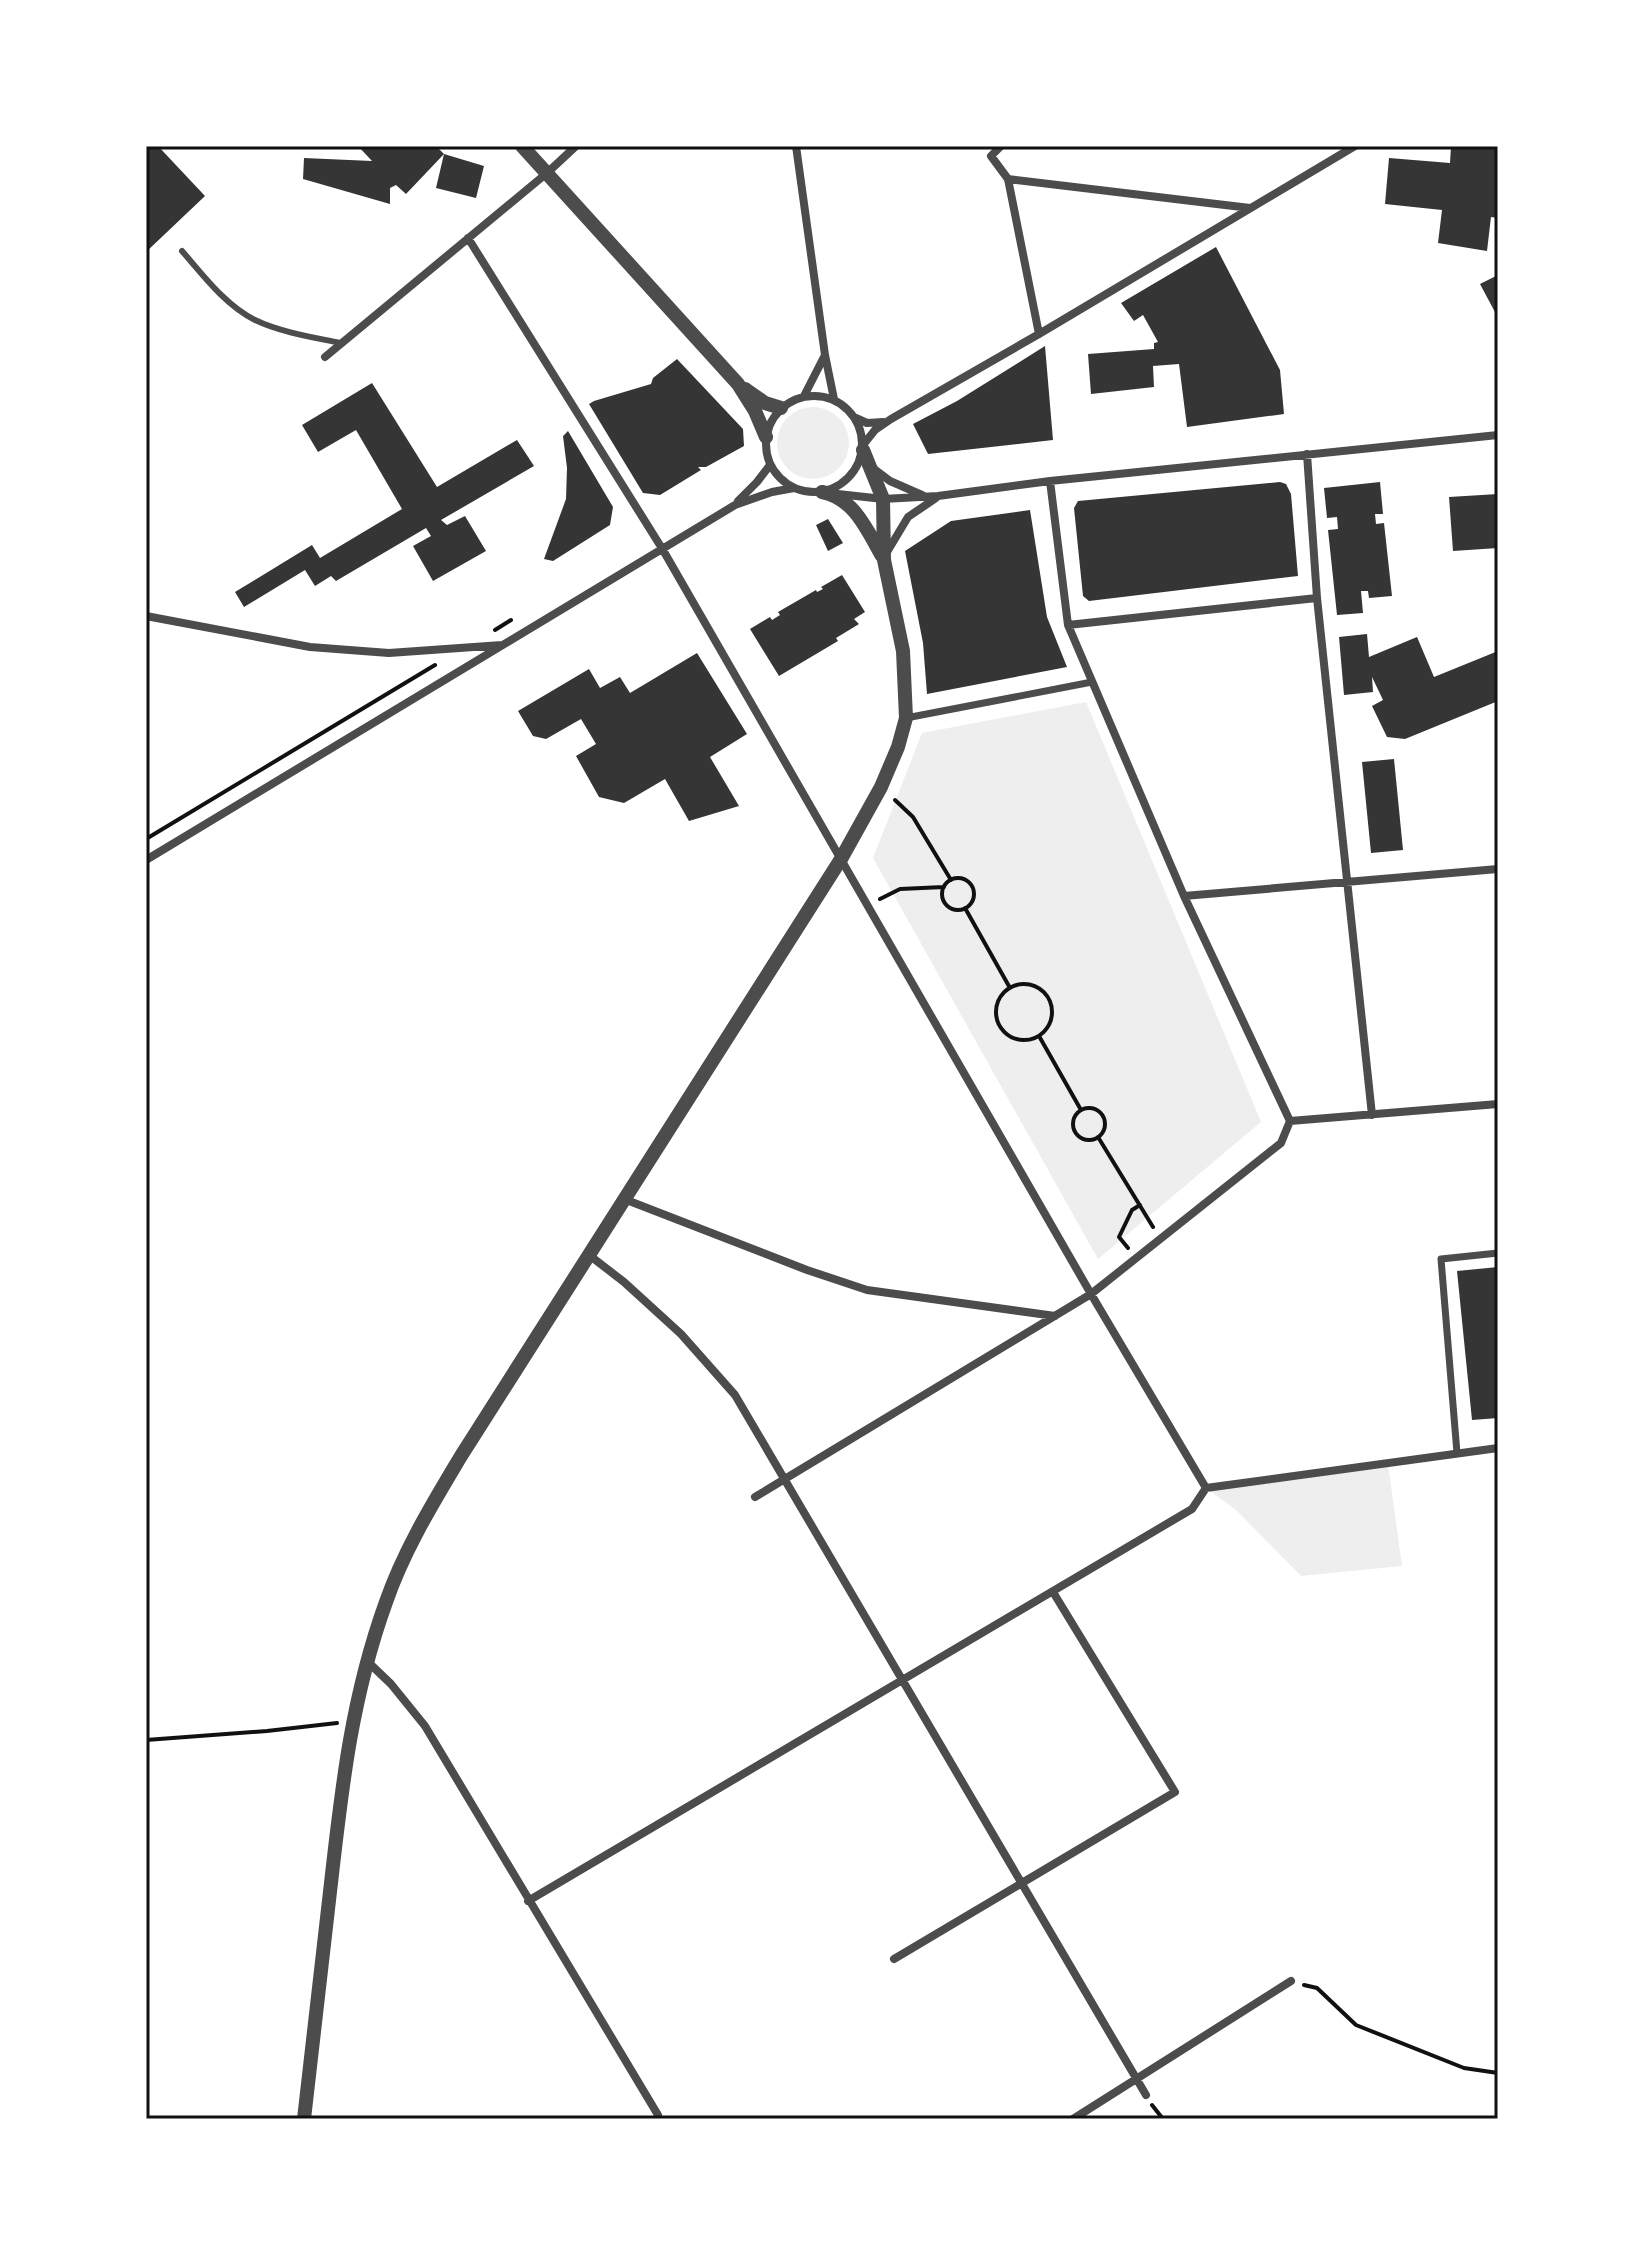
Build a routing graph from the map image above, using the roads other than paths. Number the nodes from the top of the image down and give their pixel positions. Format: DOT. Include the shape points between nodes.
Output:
graph roads {
  1 [pos="522,146"];
  2 [pos="576,146"];
  3 [pos="796,146"];
  4 [pos="1001,146"];
  5 [pos="1355,146"];
  6 [pos="547,173"];
  7 [pos="1008,179"];
  8 [pos="1251,208"];
  9 [pos="468,238"];
  10 [pos="182,251"];
  11 [pos="1039,334"];
  12 [pos="341,343"];
  13 [pos="825,355"];
  14 [pos="325,357"];
  15 [pos="738,384"];
  16 [pos="804,396"];
  17 [pos="834,399"];
  18 [pos="781,408"];
  19 [pos="856,418"];
  20 [pos="891,419"];
  21 [pos="1498,435"];
  22 [pos="766,437"];
  23 [pos="863,447"];
  24 [pos="1307,454"];
  25 [pos="770,465"];
  26 [pos="869,465"];
  27 [pos="1050,481"];
  28 [pos="794,488"];
  29 [pos="828,493"];
  30 [pos="938,496"];
  31 [pos="926,497"];
  32 [pos="883,499"];
  33 [pos="735,505"];
  34 [pos="663,550"];
  35 [pos="884,560"];
  36 [pos="1317,598"];
  37 [pos="146,616"];
  38 [pos="1068,625"];
  39 [pos="505,644"];
  40 [pos="1092,682"];
  41 [pos="906,718"];
  42 [pos="841,859"];
  43 [pos="146,860"];
  44 [pos="1498,869"];
  45 [pos="1346,882"];
  46 [pos="1184,896"];
  47 [pos="1498,1104"];
  48 [pos="1372,1115"];
  49 [pos="1290,1121"];
  50 [pos="623,1199"];
  51 [pos="1498,1253"];
  52 [pos="589,1255"];
  53 [pos="1091,1294"];
  54 [pos="1055,1316"];
  55 [pos="1498,1448"];
  56 [pos="1457,1453"];
  57 [pos="785,1479"];
  58 [pos="1206,1488"];
  59 [pos="755,1497"];
  60 [pos="1053,1592"];
  61 [pos="367,1661"];
  62 [pos="903,1681"];
  63 [pos="1022,1882"];
  64 [pos="528,1901"];
  65 [pos="894,1959"];
  66 [pos="1291,1981"];
  67 [pos="1137,2079"];
  68 [pos="1146,2095"];
  69 [pos="658,2115"];
  70 [pos="304,2119"];
  71 [pos="1073,2119"];
  1 -- 6 [label="street"];
  2 -- 6 [label="street"];
  3 -- 13 [label="street"];
  4 -- 7 [label="street" via="991,156"];
  5 -- 8 [label="street"];
  6 -- 9 [label="street"];
  6 -- 15 [label="street"];
  7 -- 8 [label="street"];
  7 -- 11 [label="street"];
  8 -- 11 [label="street"];
  9 -- 12 [label="street"];
  9 -- 34 [label="street"];
  10 -- 12 [label="lane" via="220,294 255,320"];
  11 -- 20 [label="street"];
  12 -- 14 [label="street"];
  13 -- 16 [label="street"];
  13 -- 17 [label="street"];
  15 -- 18 [label="street"];
  15 -- 22 [label="street"];
  16 -- 17 [label="street"];
  16 -- 18 [label="street"];
  17 -- 19 [label="street"];
  18 -- 22 [label="street"];
  19 -- 20 [label="street" via="867,423"];
  19 -- 23 [label="street"];
  20 -- 23 [label="street"];
  21 -- 24 [label="street"];
  22 -- 25 [label="street"];
  23 -- 26 [label="street"];
  23 -- 29 [label="street" via="856,469"];
  24 -- 27 [label="street"];
  24 -- 36 [label="street"];
  25 -- 28 [label="street"];
  25 -- 33 [label="street"];
  26 -- 31 [label="street"];
  26 -- 32 [label="street"];
  27 -- 30 [label="street"];
  27 -- 38 [label="street"];
  28 -- 29 [label="street"];
  28 -- 33 [label="street"];
  29 -- 32 [label="street"];
  29 -- 35 [label="street" via="860,518"];
  30 -- 31 [label="street"];
  30 -- 35 [label="street" via="908,517"];
  31 -- 32 [label="street"];
  32 -- 35 [label="street"];
  33 -- 34 [label="street"];
  34 -- 39 [label="street"];
  34 -- 42 [label="street"];
  35 -- 41 [label="street" via="903,651"];
  36 -- 38 [label="street"];
  36 -- 45 [label="street"];
  37 -- 39 [label="street" via="310,647 389,653"];
  38 -- 40 [label="street"];
  39 -- 43 [label="street"];
  40 -- 41 [label="street"];
  40 -- 46 [label="street"];
  41 -- 42 [label="street" via="881,787"];
  42 -- 50 [label="street"];
  42 -- 53 [label="street"];
  44 -- 45 [label="street"];
  45 -- 46 [label="street"];
  45 -- 48 [label="street"];
  46 -- 49 [label="street"];
  47 -- 48 [label="street"];
  48 -- 49 [label="street"];
  49 -- 53 [label="street" via="1281,1143"];
  50 -- 52 [label="street"];
  50 -- 54 [label="street" via="867,1290"];
  51 -- 56 [label="street" via="1441,1259"];
  52 -- 57 [label="street" via="681,1334 735,1395"];
  52 -- 61 [label="street" via="427,1514 386,1601"];
  53 -- 54 [label="street"];
  53 -- 58 [label="street"];
  54 -- 57 [label="street"];
  55 -- 56 [label="street"];
  56 -- 58 [label="street"];
  57 -- 59 [label="street"];
  57 -- 62 [label="street"];
  58 -- 60 [label="street" via="1192,1509"];
  60 -- 62 [label="street"];
  60 -- 63 [label="street" via="1175,1792"];
  61 -- 64 [label="street" via="425,1726"];
  61 -- 70 [label="street" via="343,1781"];
  62 -- 63 [label="street"];
  62 -- 64 [label="street"];
  63 -- 65 [label="street"];
  63 -- 67 [label="street"];
  64 -- 69 [label="street"];
  66 -- 67 [label="street"];
  67 -- 68 [label="street"];
  67 -- 71 [label="street"];
}
